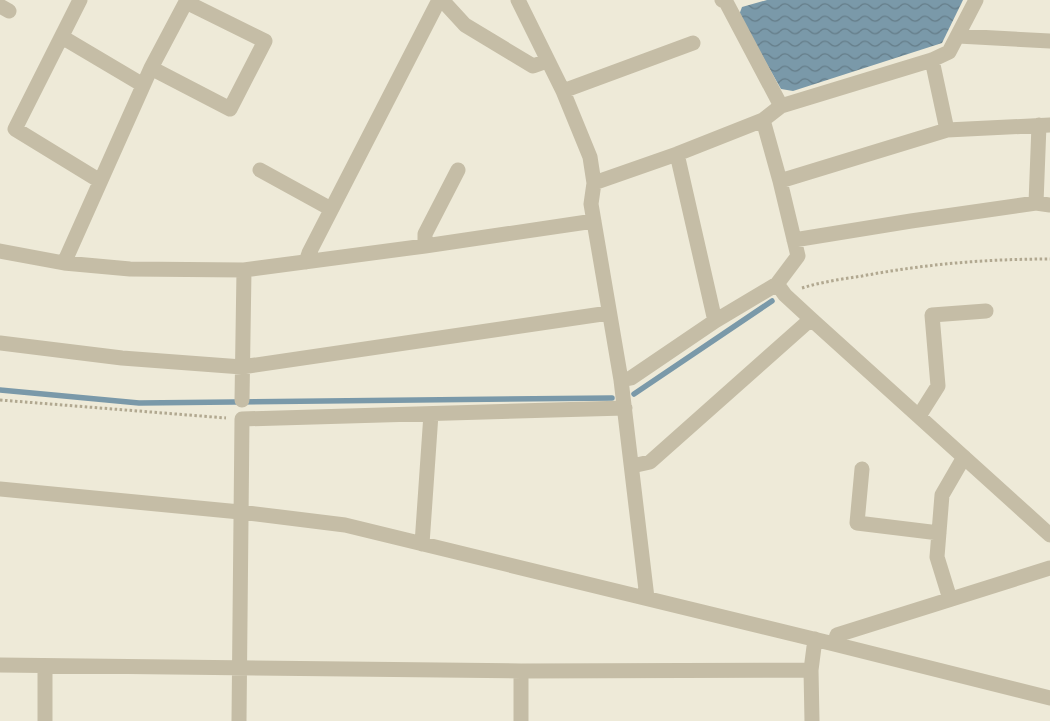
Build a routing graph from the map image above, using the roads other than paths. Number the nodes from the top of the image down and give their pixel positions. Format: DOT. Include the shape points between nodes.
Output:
graph roads {
  1 [pos="80,0"];
  2 [pos="441,0"];
  3 [pos="518,0"];
  4 [pos="976,0"];
  5 [pos="187,1"];
  6 [pos="727,1"];
  7 [pos="958,36"];
  8 [pos="62,37"];
  9 [pos="1050,42"];
  10 [pos="693,43"];
  11 [pos="932,60"];
  12 [pos="548,62"];
  13 [pos="151,68"];
  14 [pos="143,85"];
  15 [pos="563,91"];
  16 [pos="781,106"];
  17 [pos="763,120"];
  18 [pos="1044,125"];
  19 [pos="947,130"];
  20 [pos="677,154"];
  21 [pos="260,170"];
  22 [pos="458,170"];
  23 [pos="100,180"];
  24 [pos="780,181"];
  25 [pos="594,183"];
  26 [pos="1043,204"];
  27 [pos="331,209"];
  28 [pos="594,221"];
  29 [pos="794,240"];
  30 [pos="425,246"];
  31 [pos="0,251"];
  32 [pos="306,262"];
  33 [pos="64,263"];
  34 [pos="244,270"];
  35 [pos="781,289"];
  36 [pos="986,311"];
  37 [pos="609,313"];
  38 [pos="811,319"];
  39 [pos="715,321"];
  40 [pos="0,342"];
  41 [pos="242,367"];
  42 [pos="621,380"];
  43 [pos="242,400"];
  44 [pos="625,408"];
  45 [pos="431,414"];
  46 [pos="918,416"];
  47 [pos="964,457"];
  48 [pos="632,466"];
  49 [pos="862,469"];
  50 [pos="0,489"];
  51 [pos="240,512"];
  52 [pos="939,534"];
  53 [pos="1050,535"];
  54 [pos="422,544"];
  55 [pos="1050,568"];
  56 [pos="647,598"];
  57 [pos="950,599"];
  58 [pos="815,639"];
  59 [pos="834,644"];
  60 [pos="0,665"];
  61 [pos="45,666"];
  62 [pos="239,667"];
  63 [pos="811,670"];
  64 [pos="521,671"];
  65 [pos="1050,698"];
  66 [pos="44,721"];
  67 [pos="239,721"];
  68 [pos="521,721"];
  69 [pos="812,721"];
  1 -- 8 [label="street"];
  2 -- 12 [label="street" via="465,24 532,66"];
  2 -- 27 [label="street"];
  3 -- 12 [label="street"];
  4 -- 7 [label="street"];
  5 -- 13 [label="street"];
  5 -- 13 [label="street" via="265,41 230,108"];
  6 -- 16 [label="street"];
  7 -- 9 [label="street"];
  7 -- 11 [label="street" via="949,52"];
  8 -- 14 [label="street"];
  8 -- 23 [label="street" via="15,129"];
  10 -- 15 [label="street"];
  11 -- 16 [label="street"];
  11 -- 19 [label="street"];
  12 -- 15 [label="street"];
  13 -- 14 [label="street"];
  14 -- 23 [label="street"];
  15 -- 25 [label="street" via="590,157"];
  16 -- 17 [label="street"];
  17 -- 20 [label="street"];
  17 -- 24 [label="street"];
  18 -- 19 [label="street"];
  18 -- 26 [label="street"];
  19 -- 24 [label="street"];
  20 -- 25 [label="street"];
  20 -- 39 [label="street"];
  21 -- 27 [label="street"];
  22 -- 30 [label="street" via="425,234"];
  23 -- 33 [label="street"];
  24 -- 29 [label="street"];
  25 -- 28 [label="street" via="591,204"];
  26 -- 29 [label="street"];
  27 -- 32 [label="street"];
  28 -- 30 [label="street"];
  28 -- 37 [label="street"];
  29 -- 35 [label="street" via="798,256"];
  30 -- 32 [label="street"];
  31 -- 33 [label="street"];
  32 -- 34 [label="street"];
  33 -- 34 [label="street" via="130,269"];
  34 -- 41 [label="street"];
  35 -- 38 [label="street"];
  35 -- 39 [label="street"];
  36 -- 46 [label="street" via="932,315 938,386"];
  37 -- 41 [label="street"];
  37 -- 42 [label="street"];
  38 -- 46 [label="street"];
  38 -- 48 [label="street" via="650,462"];
  39 -- 42 [label="street" via="631,378"];
  40 -- 41 [label="street" via="122,358"];
  41 -- 43 [label="street"];
  42 -- 44 [label="street"];
  44 -- 45 [label="street"];
  44 -- 48 [label="street"];
  45 -- 51 [label="street" via="242,419"];
  45 -- 54 [label="street"];
  46 -- 47 [label="street"];
  47 -- 52 [label="street" via="942,495"];
  47 -- 53 [label="street"];
  48 -- 56 [label="street"];
  49 -- 52 [label="street" via="857,522"];
  50 -- 51 [label="street"];
  51 -- 54 [label="street" via="345,525"];
  51 -- 62 [label="street"];
  52 -- 57 [label="street" via="937,557"];
  54 -- 56 [label="street"];
  55 -- 57 [label="street"];
  56 -- 58 [label="street"];
  57 -- 59 [label="street" via="837,635"];
  58 -- 59 [label="street"];
  58 -- 63 [label="street"];
  59 -- 65 [label="street"];
  60 -- 61 [label="street"];
  61 -- 62 [label="street"];
  61 -- 66 [label="street"];
  62 -- 64 [label="street"];
  62 -- 67 [label="street"];
  63 -- 64 [label="street"];
  63 -- 69 [label="street"];
  64 -- 68 [label="street"];
}
